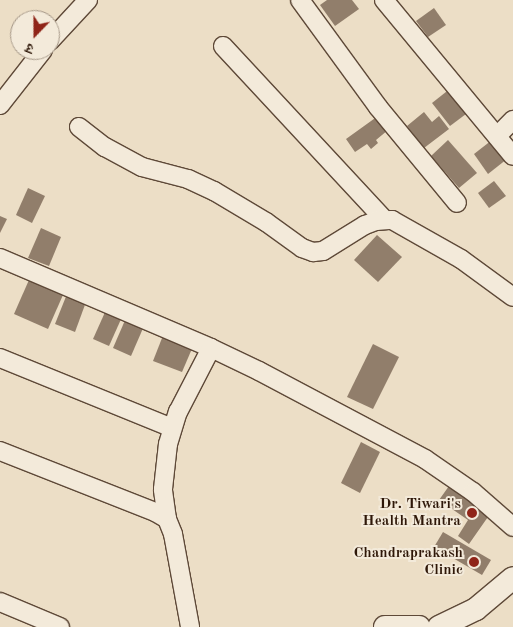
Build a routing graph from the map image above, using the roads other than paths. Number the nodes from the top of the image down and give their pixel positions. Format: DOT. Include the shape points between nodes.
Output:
graph roads {
  1 [pos="88,0"];
  2 [pos="300,0"];
  3 [pos="384,0"];
  4 [pos="60,30"];
  5 [pos="223,46"];
  6 [pos="35,60"];
  7 [pos="0,105"];
  8 [pos="513,120"];
  9 [pos="79,127"];
  10 [pos="497,136"];
  11 [pos="513,156"];
  12 [pos="457,203"];
  13 [pos="384,219"];
  14 [pos="0,258"];
  15 [pos="513,296"];
  16 [pos="212,348"];
  17 [pos="0,358"];
  18 [pos="172,428"];
  19 [pos="0,451"];
  20 [pos="167,519"];
  21 [pos="513,527"];
  22 [pos="513,578"];
  23 [pos="0,602"];
  24 [pos="60,627"];
  25 [pos="190,627"];
  26 [pos="385,627"];
  27 [pos="418,627"];
  28 [pos="439,627"];
  1 -- 4 [label="street"];
  2 -- 12 [label="street" via="378,106"];
  3 -- 10 [label="street"];
  5 -- 13 [label="street"];
  6 -- 7 [label="street"];
  8 -- 10 [label="street"];
  9 -- 13 [label="street" via="105,148 142,167 188,179 214,191 313,252 332,247 365,225"];
  10 -- 11 [label="street"];
  13 -- 15 [label="street" via="406,226"];
  14 -- 16 [label="street"];
  16 -- 18 [label="street" via="188,390"];
  16 -- 21 [label="street" via="425,458 474,492"];
  17 -- 18 [label="street"];
  18 -- 20 [label="street" via="163,489"];
  19 -- 20 [label="street"];
  20 -- 25 [label="street" via="173,534"];
  22 -- 28 [label="street" via="476,609"];
  23 -- 24 [label="street"];
  26 -- 27 [label="street"];
}
